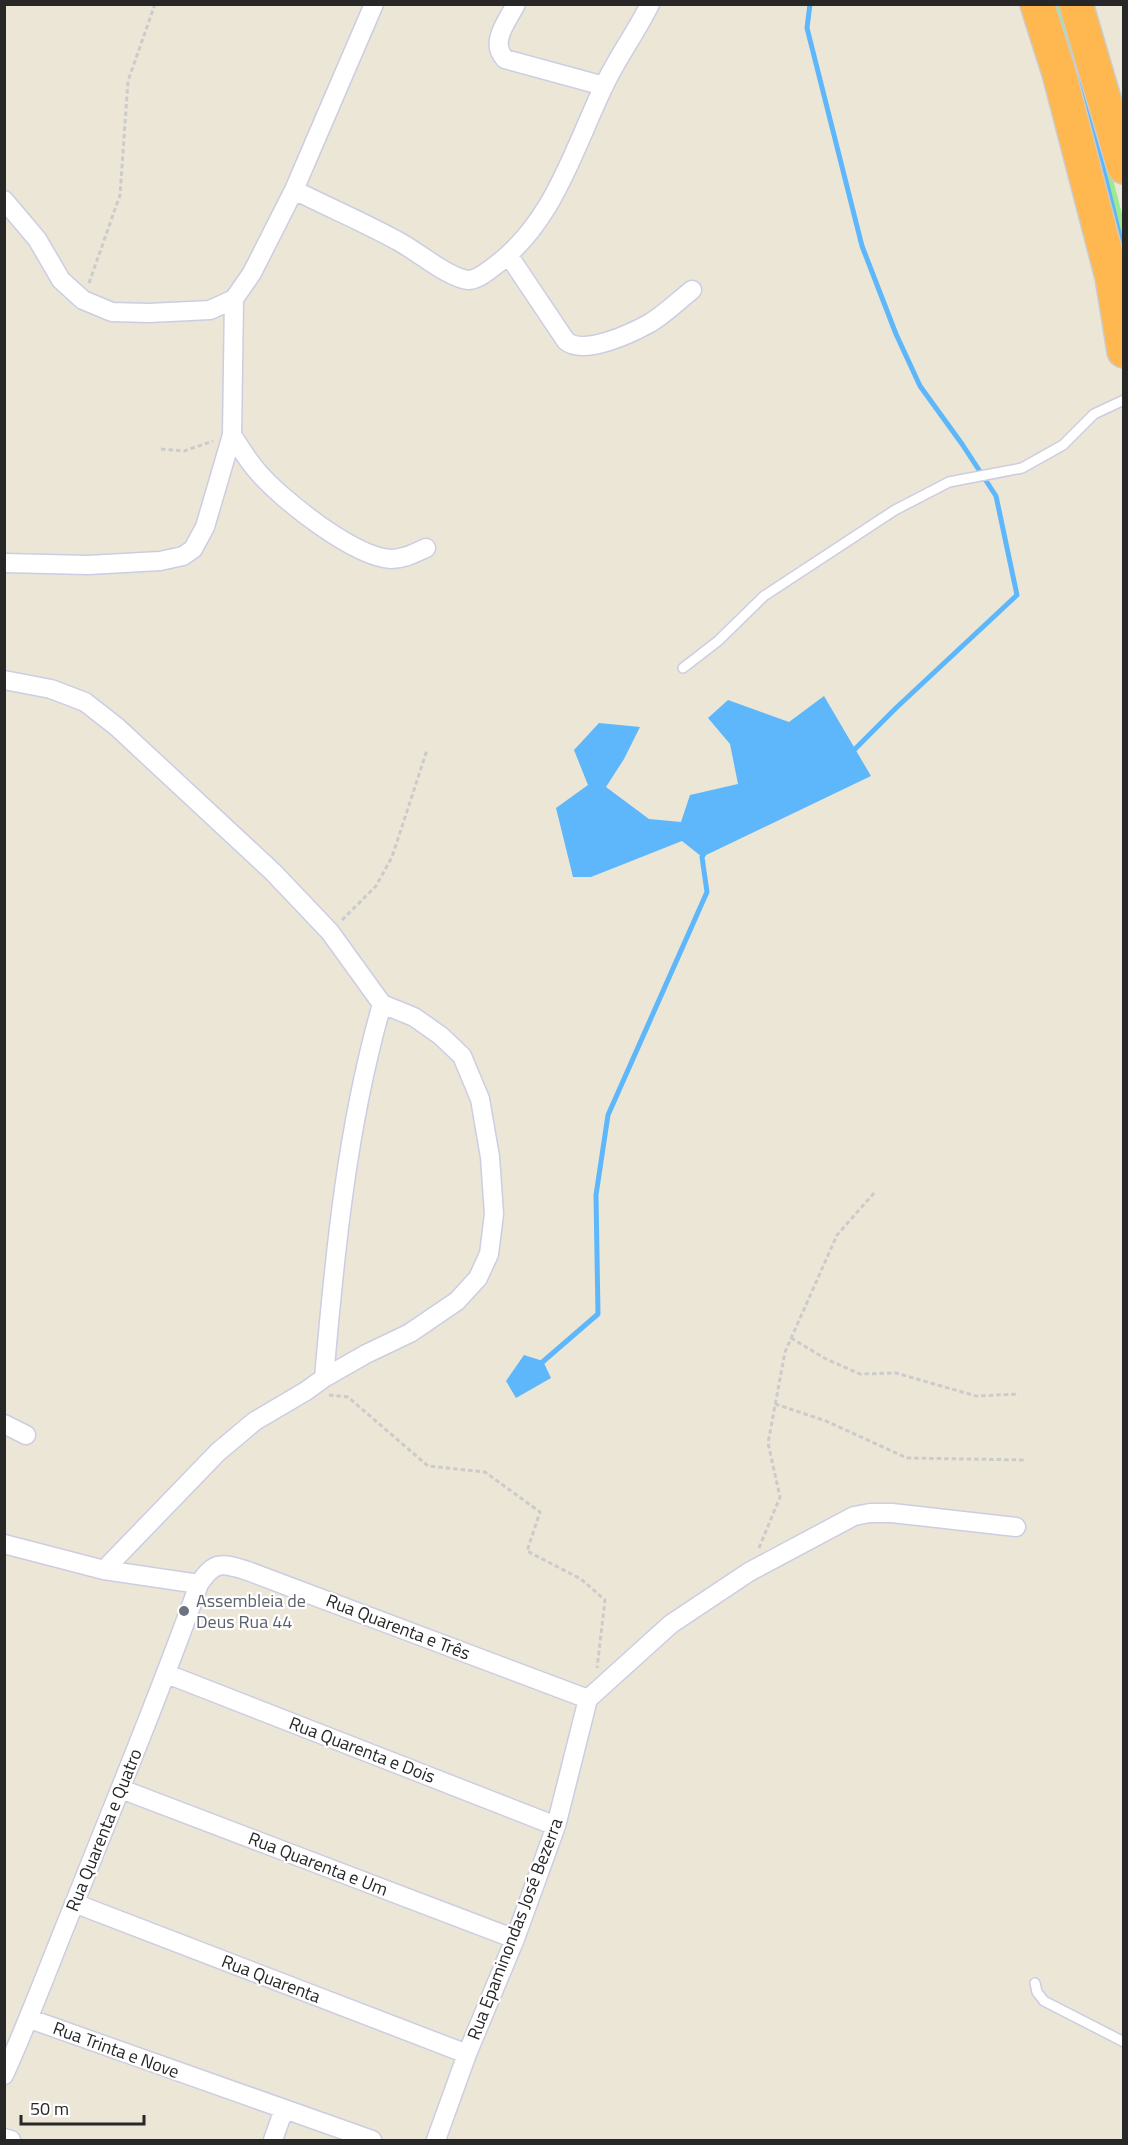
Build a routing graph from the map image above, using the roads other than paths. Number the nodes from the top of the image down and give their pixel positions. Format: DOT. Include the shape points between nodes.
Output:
graph roads {
  1 [pos="374,4"];
  2 [pos="516,4"];
  3 [pos="650,4"];
  4 [pos="1037,4"];
  5 [pos="1076,4"];
  6 [pos="1095,4"];
  7 [pos="604,86"];
  8 [pos="1124,113"];
  9 [pos="1124,167"];
  10 [pos="294,190"];
  11 [pos="4,200"];
  12 [pos="509,255"];
  13 [pos="692,290"];
  14 [pos="234,299"];
  15 [pos="1124,351"];
  16 [pos="1124,400"];
  17 [pos="232,435"];
  18 [pos="426,548"];
  19 [pos="4,563"];
  20 [pos="683,668"];
  21 [pos="4,680"];
  22 [pos="382,1004"];
  23 [pos="324,1378"];
  24 [pos="4,1424"];
  25 [pos="26,1435"];
  26 [pos="1016,1527"];
  27 [pos="4,1544"];
  28 [pos="104,1570"];
  29 [pos="204,1578"];
  30 [pos="167,1674"];
  31 [pos="588,1699"];
  32 [pos="121,1790"];
  33 [pos="556,1826"];
  34 [pos="74,1903"];
  35 [pos="515,1939"];
  36 [pos="1035,1983"];
  37 [pos="30,2019"];
  38 [pos="1124,2042"];
  39 [pos="467,2054"];
  40 [pos="4,2075"];
  41 [pos="284,2109"];
  42 [pos="4,2138"];
  43 [pos="11,2140"];
  44 [pos="273,2140"];
  45 [pos="364,2140"];
  46 [pos="436,2140"];
  1 -- 10 [label="street"];
  2 -- 7 [label="street" via="497,43 505,59"];
  3 -- 7 [label="street"];
  4 -- 15 [label="highway" via="1112,277"];
  5 -- 9 [label="highway"];
  6 -- 8 [label="highway"];
  7 -- 12 [label="street" via="563,180 543,213"];
  10 -- 12 [label="street" via="398,241 456,277 470,280 480,276"];
  10 -- 14 [label="street" via="252,273"];
  11 -- 14 [label="street" via="37,239 61,280 83,300 112,312 149,313 210,310"];
  12 -- 13 [label="street" via="566,341 577,347 614,338 651,322"];
  14 -- 17 [label="street"];
  16 -- 20 [label="lane" via="1094,414 1063,445 1022,468 949,482 896,510 764,596"];
  17 -- 18 [label="street" via="259,473 314,523 359,549 390,559 408,557"];
  17 -- 19 [label="street" via="205,527 194,549 183,556 88,565"];
  21 -- 22 [label="street" via="51,689 85,702 117,728 273,872 330,932"];
  22 -- 23 [label="street" via="368,1053 336,1238"];
  22 -- 23 [label="street" via="414,1017 462,1056 480,1099 490,1158 494,1214 489,1254 478,1278 458,1301 410,1333"];
  23 -- 28 [label="street" via="255,1421 218,1452"];
  24 -- 25 [label="street"];
  26 -- 31 [label="street" via="892,1513 854,1516 749,1572 671,1624"];
  27 -- 28 [label="street"];
  28 -- 29 [label="street"];
  29 -- 30 [label="street, Rua Quarenta e Quatro"];
  29 -- 31 [label="street, Rua Quarenta e Três" via="218,1566 248,1571"];
  30 -- 32 [label="street, Rua Quarenta e Quatro"];
  30 -- 33 [label="street, Rua Quarenta e Dois"];
  31 -- 33 [label="street, Rua Epaminondas José Bezerra"];
  32 -- 34 [label="street, Rua Quarenta e Quatro"];
  32 -- 35 [label="street, Rua Quarenta e Um"];
  33 -- 35 [label="street, Rua Epaminondas José Bezerra"];
  34 -- 37 [label="street, Rua Quarenta e Quatro"];
  34 -- 39 [label="street, Rua Quarenta"];
  35 -- 39 [label="street, Rua Epaminondas José Bezerra"];
  36 -- 38 [label="lane" via="1044,2001"];
  37 -- 40 [label="street, Rua Quarenta e Quatro"];
  37 -- 41 [label="street, Rua Trinta e Nove"];
  39 -- 46 [label="street, Rua Epaminondas José Bezerra"];
  41 -- 44 [label="street"];
  41 -- 45 [label="street, Rua Trinta e Nove"];
  42 -- 43 [label="street"];
}
